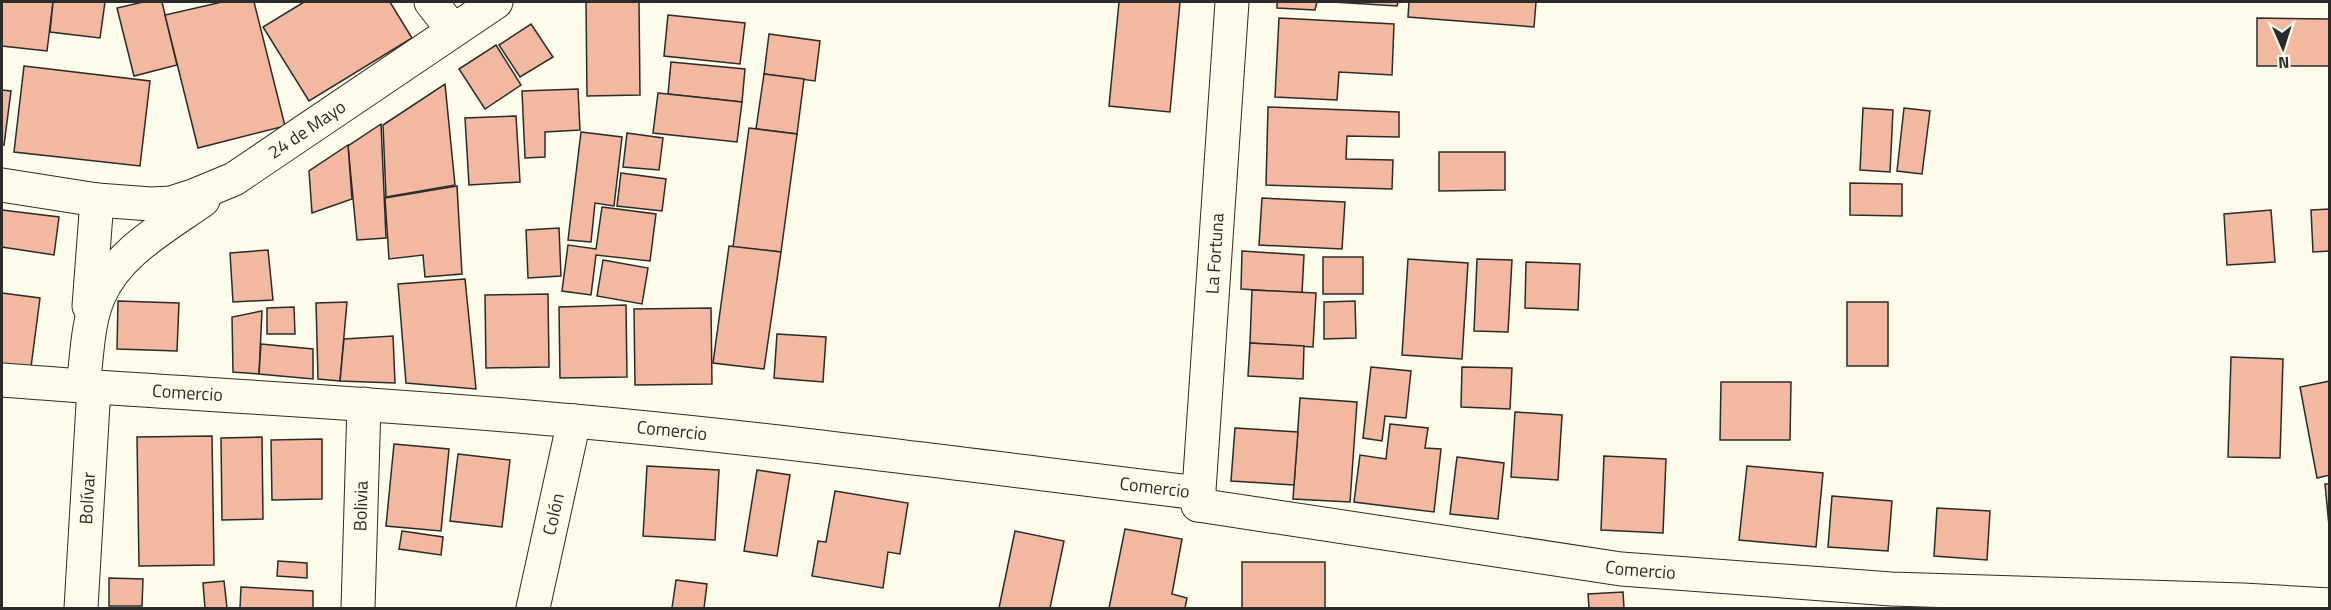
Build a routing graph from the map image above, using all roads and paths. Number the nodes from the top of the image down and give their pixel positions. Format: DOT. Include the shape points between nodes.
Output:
graph roads {
  1 [pos="430,2"];
  2 [pos="496,2"];
  3 [pos="1232,2"];
  4 [pos="453,30"];
  5 [pos="234,179"];
  6 [pos="2,184"];
  7 [pos="97,200"];
  8 [pos="2,380"];
  9 [pos="88,387"];
  10 [pos="364,404"];
  11 [pos="574,421"];
  12 [pos="1199,493"];
  13 [pos="2330,605"];
  14 [pos="81,609"];
  15 [pos="358,609"];
  16 [pos="533,609"];
  1 -- 4 [label="street"];
  2 -- 4 [label="street, 24 de Mayo"];
  3 -- 12 [label="street, La Fortuna"];
  4 -- 5 [label="street, 24 de Mayo"];
  5 -- 7 [label="street, 24 de Mayo" via="171,203"];
  5 -- 9 [label="street" via="146,240 110,277 93,315"];
  6 -- 7 [label="street, 24 de Mayo"];
  7 -- 9 [label="street, Bolívar"];
  8 -- 9 [label="street, Comercio"];
  9 -- 10 [label="street, Comercio"];
  9 -- 14 [label="street, Bolívar"];
  10 -- 11 [label="street, Comercio"];
  10 -- 15 [label="street, Bolivia"];
  11 -- 12 [label="street, Comercio"];
  11 -- 16 [label="street, Colón"];
  12 -- 13 [label="street, Comercio" via="1198,505 1621,569 1892,590"];
}
